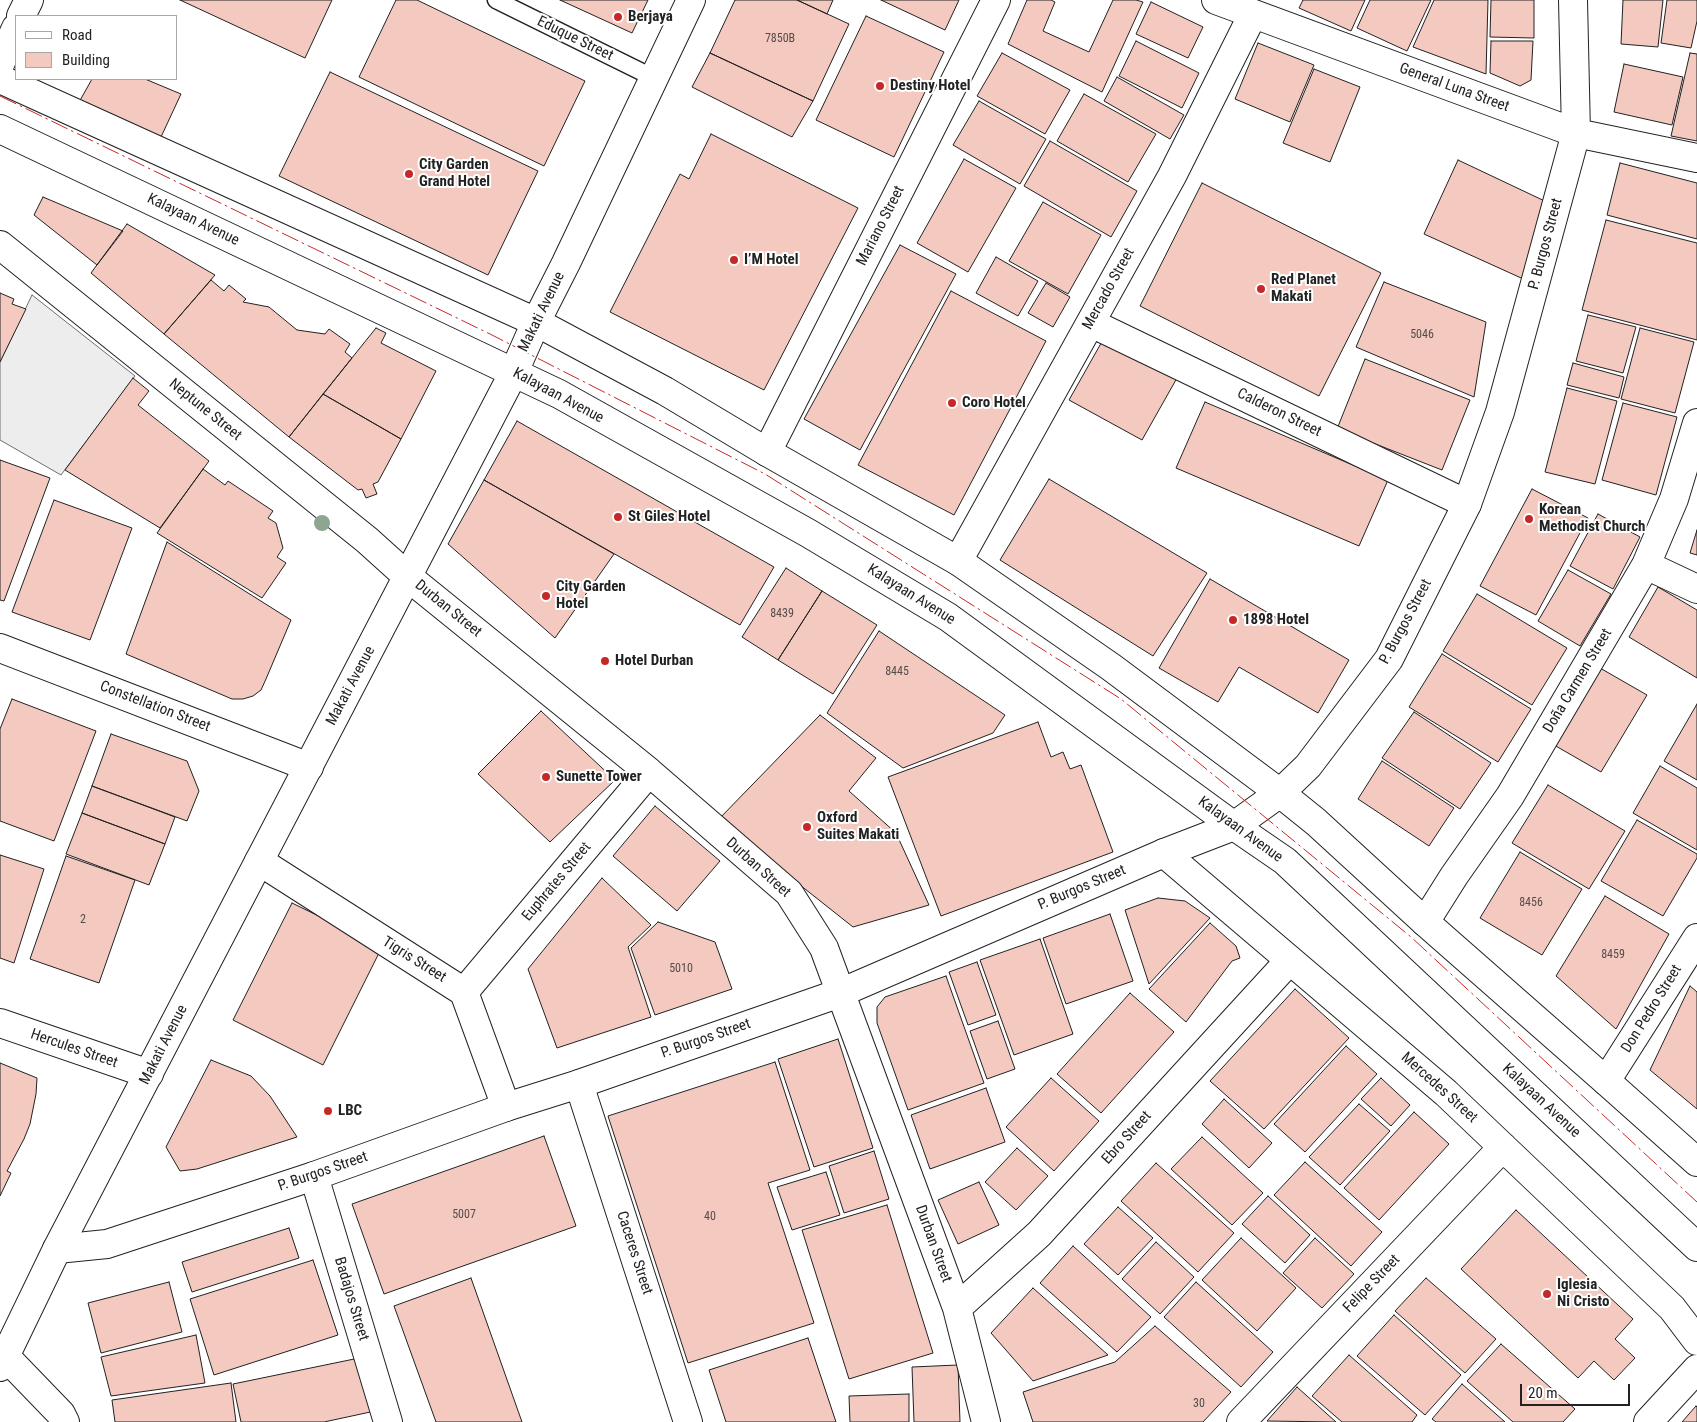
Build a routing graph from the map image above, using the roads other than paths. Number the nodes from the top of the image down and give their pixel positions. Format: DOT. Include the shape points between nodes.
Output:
graph roads {
  1 [pos="28,0"];
  2 [pos="496,0"];
  3 [pos="691,0"];
  4 [pos="996,0"];
  5 [pos="1216,0"];
  6 [pos="1574,0"];
  7 [pos="1252,14"];
  8 [pos="21,15"];
  9 [pos="15,30"];
  10 [pos="0,64"];
  11 [pos="654,78"];
  12 [pos="0,79"];
  13 [pos="0,128"];
  14 [pos="1576,133"];
  15 [pos="1697,158"];
  16 [pos="0,245"];
  17 [pos="536,322"];
  18 [pos="1091,323"];
  19 [pos="514,372"];
  20 [pos="1697,423"];
  21 [pos="767,452"];
  22 [pos="1467,504"];
  23 [pos="958,560"];
  24 [pos="1646,565"];
  25 [pos="408,577"];
  26 [pos="1697,589"];
  27 [pos="0,648"];
  28 [pos="309,767"];
  29 [pos="649,772"];
  30 [pos="1280,793"];
  31 [pos="1234,826"];
  32 [pos="1164,853"];
  33 [pos="259,861"];
  34 [pos="1424,922"];
  35 [pos="1697,938"];
  36 [pos="1290,960"];
  37 [pos="464,992"];
  38 [pos="840,993"];
  39 [pos="0,1023"];
  40 [pos="149,1074"];
  41 [pos="1606,1081"];
  42 [pos="579,1084"];
  43 [pos="506,1107"];
  44 [pos="1503,1147"];
  45 [pos="1697,1162"];
  46 [pos="314,1176"];
  47 [pos="1697,1247"];
  48 [pos="58,1249"];
  49 [pos="957,1308"];
  50 [pos="1697,1341"];
  51 [pos="3,1361"];
  52 [pos="1697,1368"];
  53 [pos="65,1422"];
  54 [pos="388,1422"];
  55 [pos="688,1422"];
  56 [pos="986,1422"];
  57 [pos="1241,1422"];
  58 [pos="1648,1422"];
  1 -- 8 [label="street"];
  2 -- 11 [label="lane, Eduque Street"];
  3 -- 11 [label="street, Makati Avenue"];
  4 -- 21 [label="street, Mariano Street"];
  5 -- 7 [label="street, General Luna Street"];
  6 -- 14 [label="street, P. Burgos Street"];
  7 -- 14 [label="street, General Luna Street"];
  7 -- 18 [label="street, Mercado Street" via="1172,176"];
  9 -- 10 [label="street"];
  11 -- 17 [label="street, Makati Avenue"];
  12 -- 17 [label="street"];
  13 -- 19 [label="street, Kalayaan Avenue"];
  14 -- 15 [label="street, General Luna Street"];
  14 -- 22 [label="street, P. Burgos Street" via="1500,412"];
  16 -- 25 [label="street, Neptune Street" via="367,540"];
  17 -- 19 [label="street, Makati Avenue"];
  17 -- 21 [label="street" via="665,391"];
  18 -- 22 [label="street, Calderon Street"];
  18 -- 23 [label="street, Mercado Street"];
  19 -- 25 [label="street, Makati Avenue"];
  19 -- 31 [label="street, Kalayaan Avenue" via="808,532 948,617"];
  20 -- 24 [label="street, Doña Carmen Street" via="1674,499"];
  21 -- 23 [label="street"];
  22 -- 30 [label="street, P. Burgos Street" via="1389,659 1308,766"];
  23 -- 30 [label="street" via="1111,666"];
  24 -- 26 [label="street"];
  24 -- 34 [label="street, Doña Carmen Street" via="1510,796"];
  25 -- 28 [label="street, Makati Avenue"];
  25 -- 29 [label="street, Durban Street"];
  27 -- 28 [label="street, Constellation Street"];
  28 -- 33 [label="street, Makati Avenue"];
  29 -- 37 [label="street, Euphrates Street"];
  29 -- 38 [label="street, Durban Street" via="789,893 824,948"];
  30 -- 31 [label="street, P. Burgos Street"];
  30 -- 34 [label="street"];
  31 -- 32 [label="street, P. Burgos Street"];
  31 -- 47 [label="street, Kalayaan Avenue" via="1285,861"];
  32 -- 36 [label="street, Mercedes Street"];
  32 -- 38 [label="street, P. Burgos Street"];
  33 -- 37 [label="street, Tigris Street"];
  33 -- 40 [label="street, Makati Avenue"];
  34 -- 41 [label="street"];
  35 -- 41 [label="street, Don Pedro Street"];
  36 -- 44 [label="street, Mercedes Street" via="1446,1093"];
  36 -- 49 [label="street, Ebro Street" via="1039,1234"];
  37 -- 43 [label="street"];
  38 -- 42 [label="street, P. Burgos Street"];
  38 -- 49 [label="street, Durban Street"];
  39 -- 40 [label="street, Hercules Street"];
  40 -- 48 [label="street, Makati Avenue"];
  41 -- 45 [label="street"];
  42 -- 43 [label="street, P. Burgos Street"];
  42 -- 55 [label="street, Caceres Street"];
  43 -- 46 [label="street, P. Burgos Street"];
  44 -- 50 [label="street, Mercedes Street" via="1672,1308"];
  44 -- 57 [label="street, Felipe Street"];
  46 -- 48 [label="street, P. Burgos Street" via="107,1244"];
  46 -- 54 [label="street, Badajos Street"];
  48 -- 51 [label="street, Makati Avenue"];
  49 -- 56 [label="street, Durban Street"];
  51 -- 53 [label="street" via="61,1414"];
  52 -- 58 [label="street"];
}
